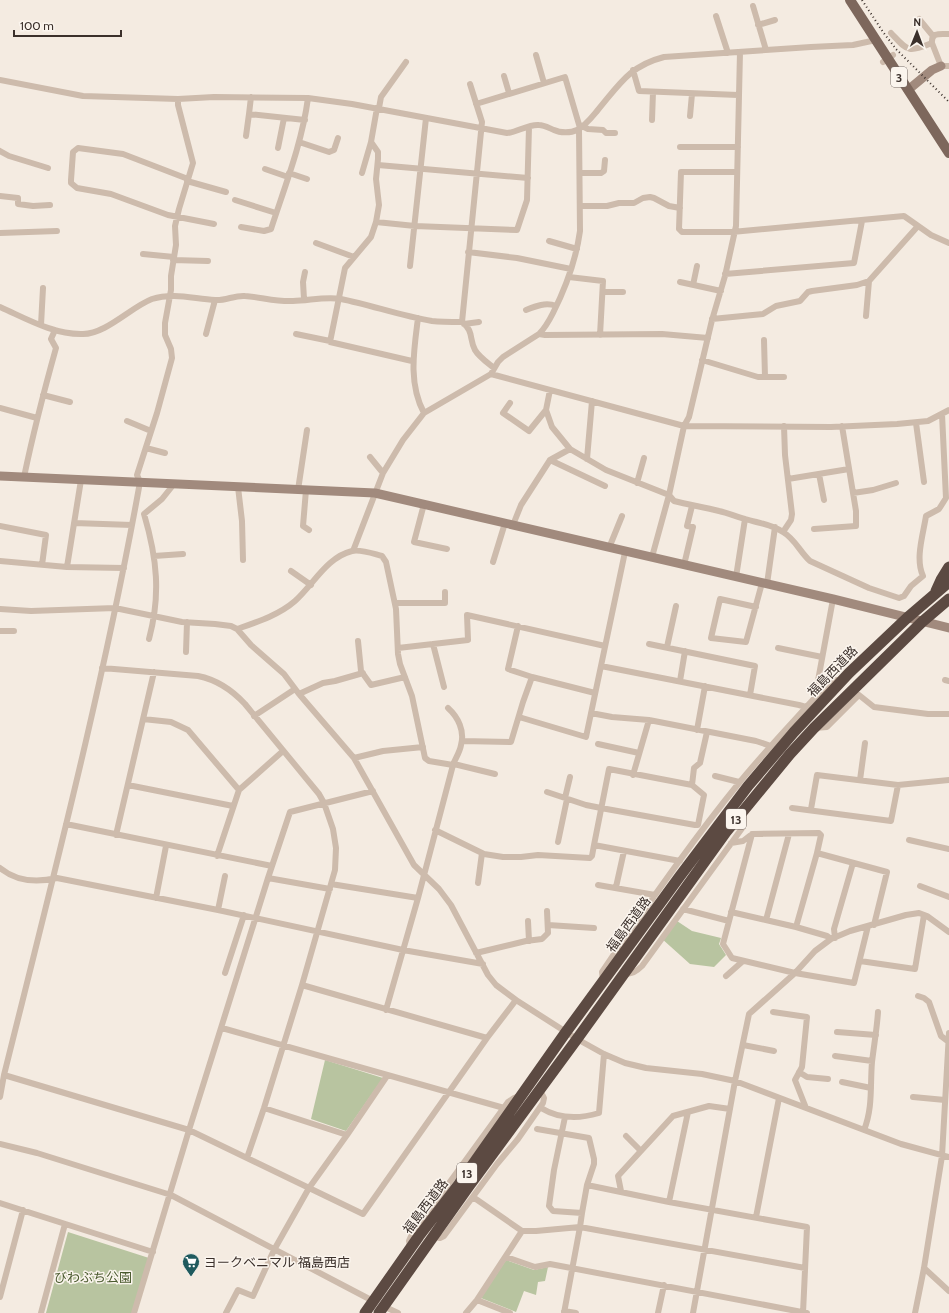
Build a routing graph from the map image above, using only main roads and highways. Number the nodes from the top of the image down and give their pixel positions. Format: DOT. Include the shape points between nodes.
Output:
graph roads {
  1 [pos="850,0"];
  2 [pos="949,153"];
  3 [pos="949,567"];
  4 [pos="949,582"];
  5 [pos="934,595"];
  6 [pos="949,599"];
  7 [pos="381,1310"];
  8 [pos="365,1313"];
  1 -- 2 [label="main road, 3"];
  3 -- 5 [label="highway"];
  4 -- 5 [label="highway, 福島西道路 / 13"];
  5 -- 8 [label="highway, 福島西道路 / 13" via="841,681 748,786 603,981"];
  6 -- 7 [label="highway, 福島西道路 / 13" via="922,622 814,728 726,832"];
}
